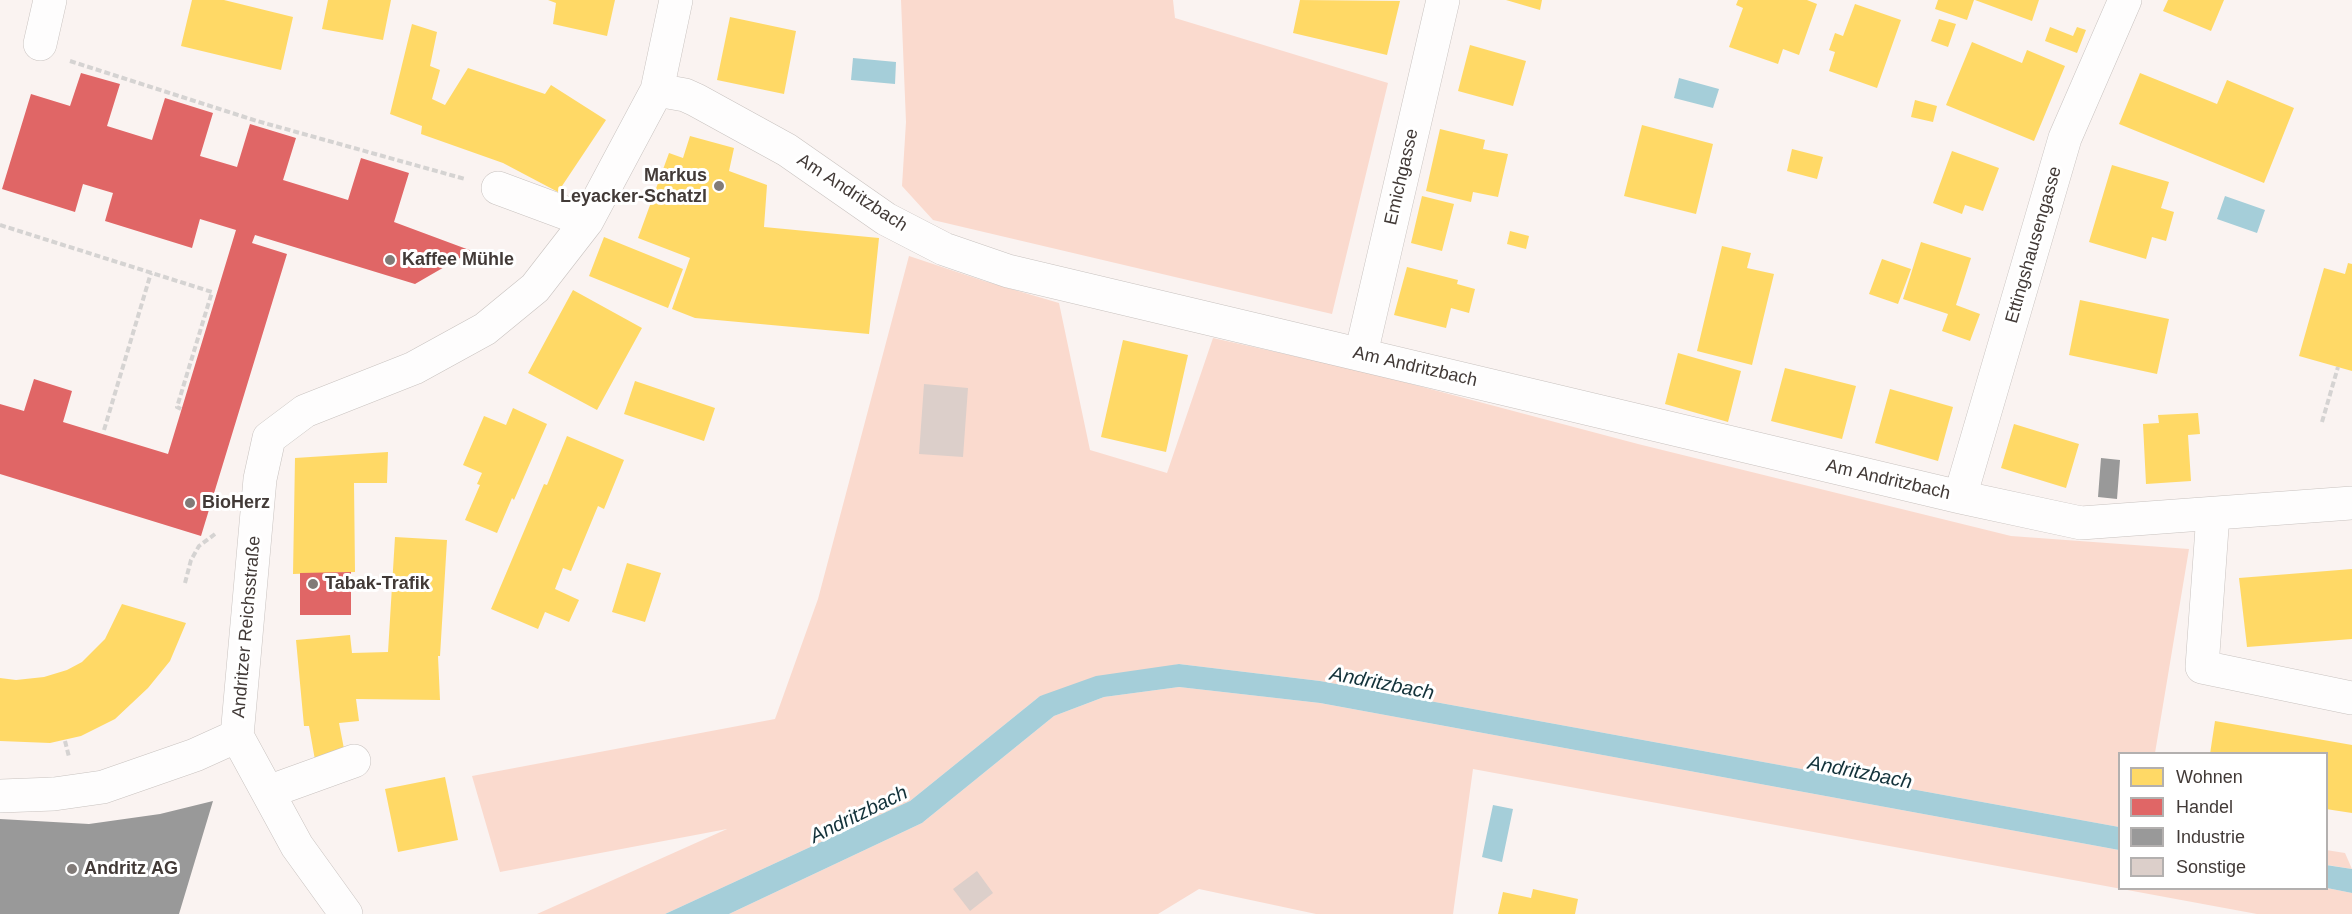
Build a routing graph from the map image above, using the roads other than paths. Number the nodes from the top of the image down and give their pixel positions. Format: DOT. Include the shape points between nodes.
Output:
graph roads {
  1 [pos="50,0"];
  2 [pos="676,0"];
  3 [pos="1443,0"];
  4 [pos="2125,0"];
  5 [pos="39,44"];
  6 [pos="657,90"];
  7 [pos="498,188"];
  8 [pos="587,221"];
  9 [pos="1361,354"];
  10 [pos="1960,497"];
  11 [pos="2352,503"];
  12 [pos="2213,514"];
  13 [pos="2352,698"];
  14 [pos="237,736"];
  15 [pos="354,761"];
  16 [pos="268,792"];
  17 [pos="0,796"];
  18 [pos="346,914"];
  1 -- 5 [label="street"];
  2 -- 6 [label="street, Andritzer Reichsstraße"];
  3 -- 9 [label="street, Emichgasse"];
  4 -- 10 [label="street, Ettingshausengasse" via="2065,138"];
  6 -- 8 [label="street, Andritzer Reichsstraße"];
  6 -- 9 [label="street, Am Andritzbach" via="685,95 787,150 885,219 944,249 1008,271"];
  7 -- 8 [label="street"];
  8 -- 14 [label="street, Andritzer Reichsstraße" via="535,288 485,329 414,368 305,411 269,438 261,479"];
  9 -- 10 [label="street, Am Andritzbach"];
  10 -- 12 [label="street, Am Andritzbach" via="2080,524"];
  11 -- 12 [label="street, Am Andritzbach"];
  12 -- 13 [label="street" via="2202,668"];
  14 -- 16 [label="street, Andritzer Reichsstraße"];
  14 -- 17 [label="street" via="103,787"];
  15 -- 16 [label="street"];
  16 -- 18 [label="street, Andritzer Reichsstraße" via="297,846"];
}
